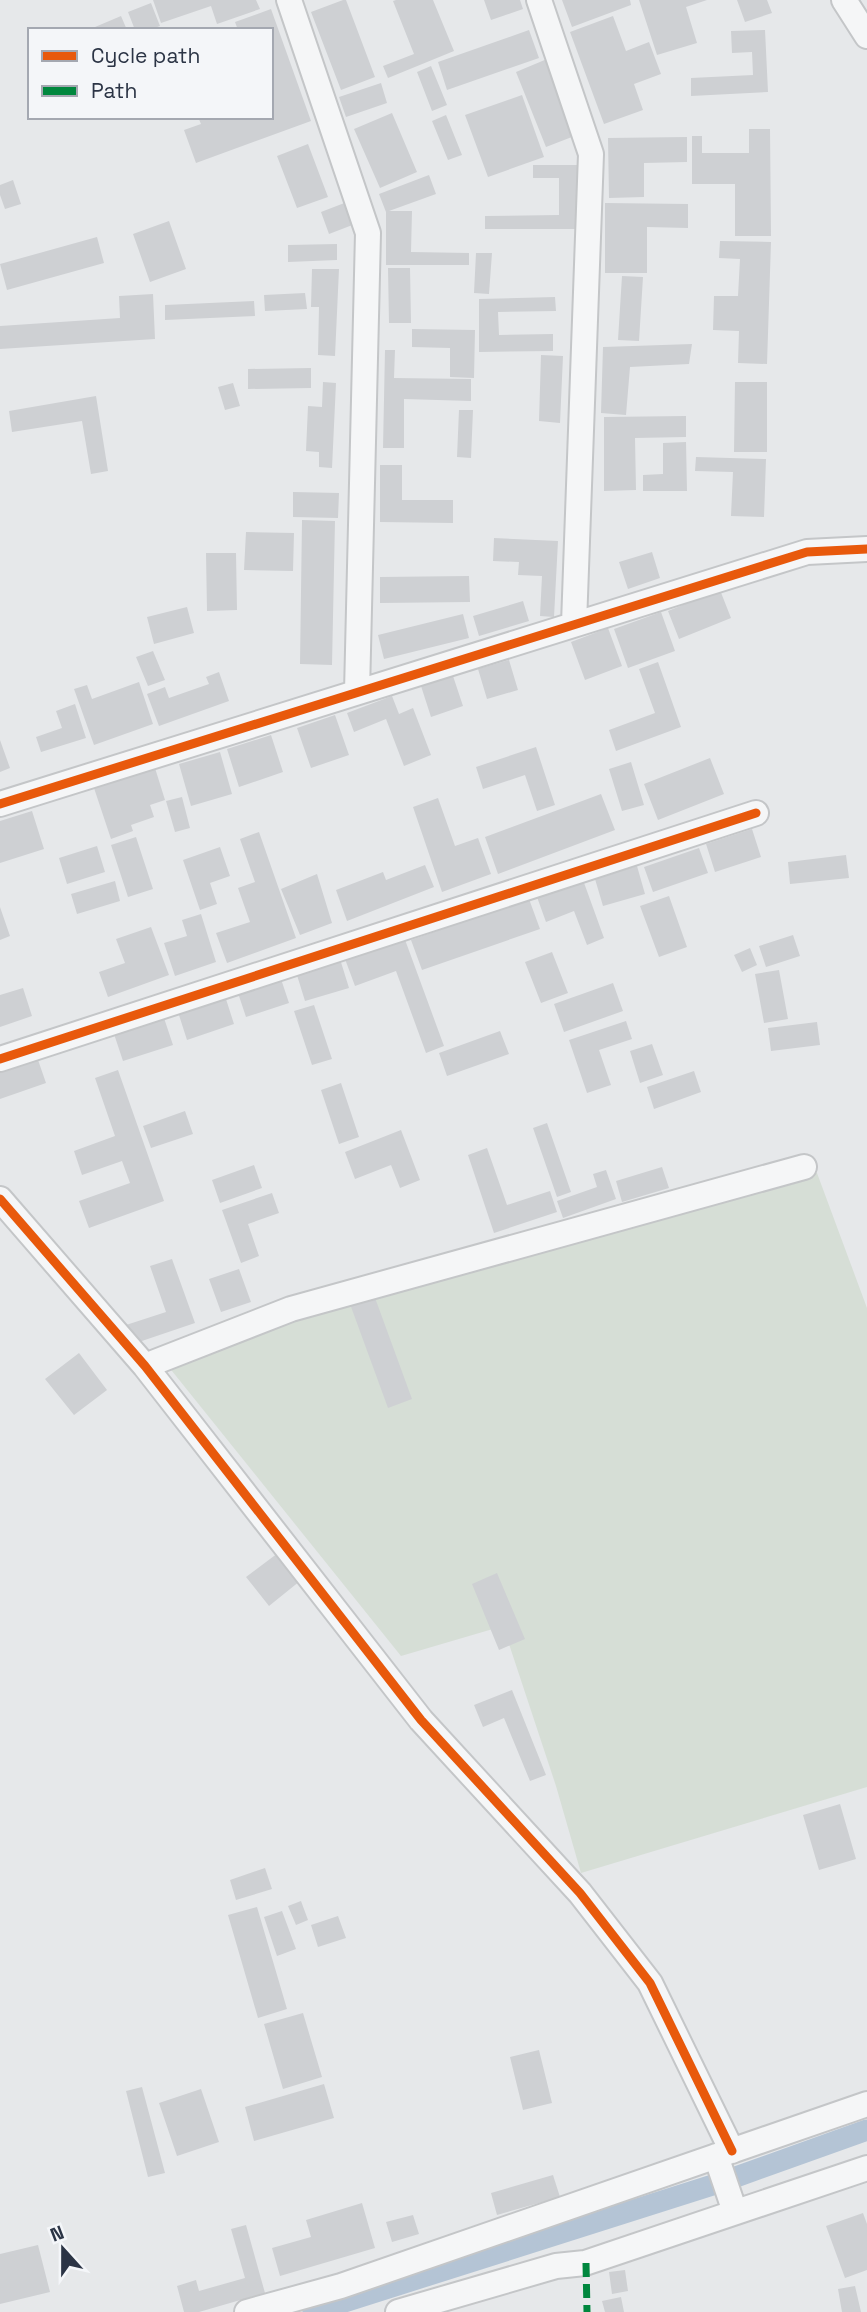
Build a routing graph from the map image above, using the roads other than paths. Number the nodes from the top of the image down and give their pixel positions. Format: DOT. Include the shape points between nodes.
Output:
graph roads {
  1 [pos="289,0"];
  2 [pos="539,0"];
  3 [pos="844,0"];
  4 [pos="867,36"];
  5 [pos="867,549"];
  6 [pos="573,624"];
  7 [pos="356,692"];
  8 [pos="0,804"];
  9 [pos="756,813"];
  10 [pos="0,1059"];
  11 [pos="804,1167"];
  12 [pos="0,1199"];
  13 [pos="145,1366"];
  14 [pos="867,2104"];
  15 [pos="724,2154"];
  16 [pos="867,2168"];
  17 [pos="735,2212"];
  18 [pos="247,2312"];
  19 [pos="398,2312"];
  1 -- 7 [label="street" via="368,233"];
  2 -- 6 [label="street" via="591,154"];
  3 -- 4 [label="street"];
  5 -- 6 [label="street" via="807,552"];
  6 -- 7 [label="street"];
  7 -- 8 [label="street"];
  9 -- 10 [label="street"];
  11 -- 13 [label="street" via="291,1309"];
  12 -- 13 [label="street"];
  13 -- 15 [label="street" via="421,1720 580,1893 650,1983"];
  14 -- 15 [label="street"];
  15 -- 17 [label="street"];
  15 -- 18 [label="street" via="341,2286"];
  16 -- 17 [label="street"];
  17 -- 19 [label="street" via="585,2263 556,2266"];
}
